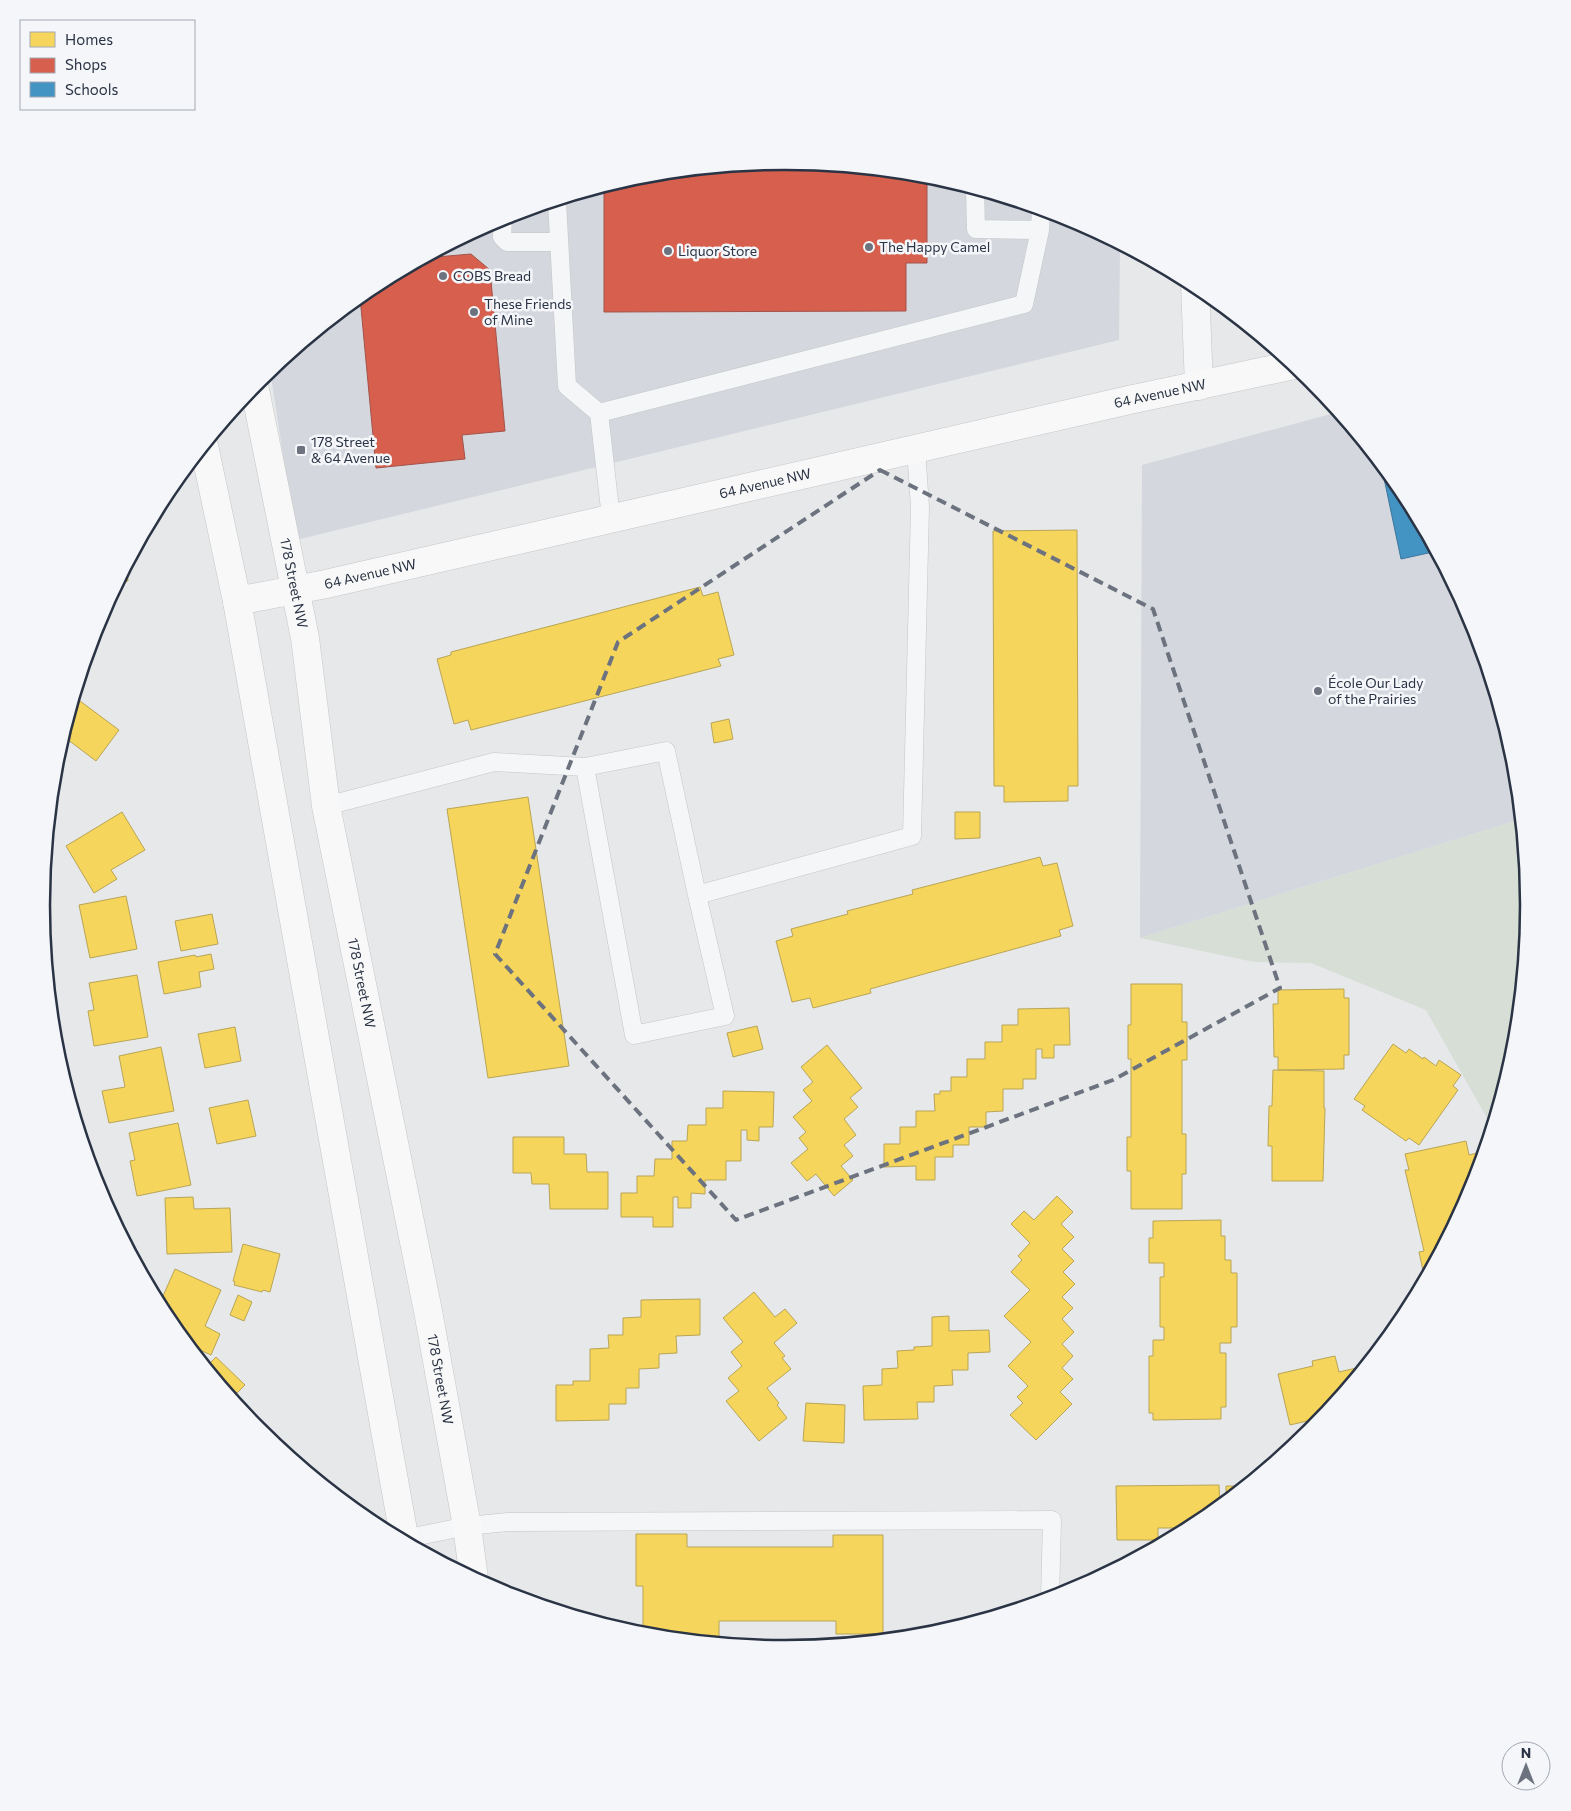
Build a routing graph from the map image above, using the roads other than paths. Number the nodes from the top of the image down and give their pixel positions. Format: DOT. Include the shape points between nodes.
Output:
graph roads {
  1 [pos="975,195"];
  2 [pos="556,207"];
  3 [pos="1041,216"];
  4 [pos="502,227"];
  5 [pos="1040,230"];
  6 [pos="558,242"];
  7 [pos="1195,295"];
  8 [pos="1286,367"];
  9 [pos="1199,386"];
  10 [pos="256,395"];
  11 [pos="599,413"];
  12 [pos="916,449"];
  13 [pos="206,454"];
  14 [pos="611,518"];
  15 [pos="294,590"];
  16 [pos="237,600"];
  17 [pos="584,768"];
  18 [pos="326,806"];
  19 [pos="696,895"];
  20 [pos="467,1526"];
  21 [pos="404,1533"];
  22 [pos="412,1538"];
  23 [pos="473,1571"];
  24 [pos="1050,1591"];
  1 -- 5 [label="lane" via="976,229"];
  2 -- 6 [label="lane"];
  3 -- 5 [label="lane"];
  4 -- 6 [label="lane" via="502,236 507,242"];
  5 -- 11 [label="lane" via="1024,304"];
  6 -- 11 [label="lane" via="567,386"];
  7 -- 9 [label="street"];
  8 -- 9 [label="main road, 64 Avenue NW"];
  9 -- 12 [label="main road, 64 Avenue NW"];
  10 -- 15 [label="main road, 178 Street NW"];
  11 -- 14 [label="lane"];
  12 -- 14 [label="main road, 64 Avenue NW"];
  12 -- 19 [label="lane" via="920,507 912,836"];
  13 -- 16 [label="main road"];
  14 -- 15 [label="main road, 64 Avenue NW"];
  15 -- 16 [label="main road, 64 Avenue NW"];
  15 -- 18 [label="main road, 178 Street NW" via="305,638"];
  16 -- 21 [label="main road"];
  17 -- 18 [label="lane" via="494,762"];
  17 -- 19 [label="lane" via="666,751"];
  17 -- 19 [label="lane" via="634,1035 724,1016"];
  18 -- 20 [label="main road, 178 Street NW" via="428,1311"];
  20 -- 22 [label="lane"];
  20 -- 23 [label="main road, 178 Street NW"];
  20 -- 24 [label="lane" via="508,1522 1052,1520"];
}
